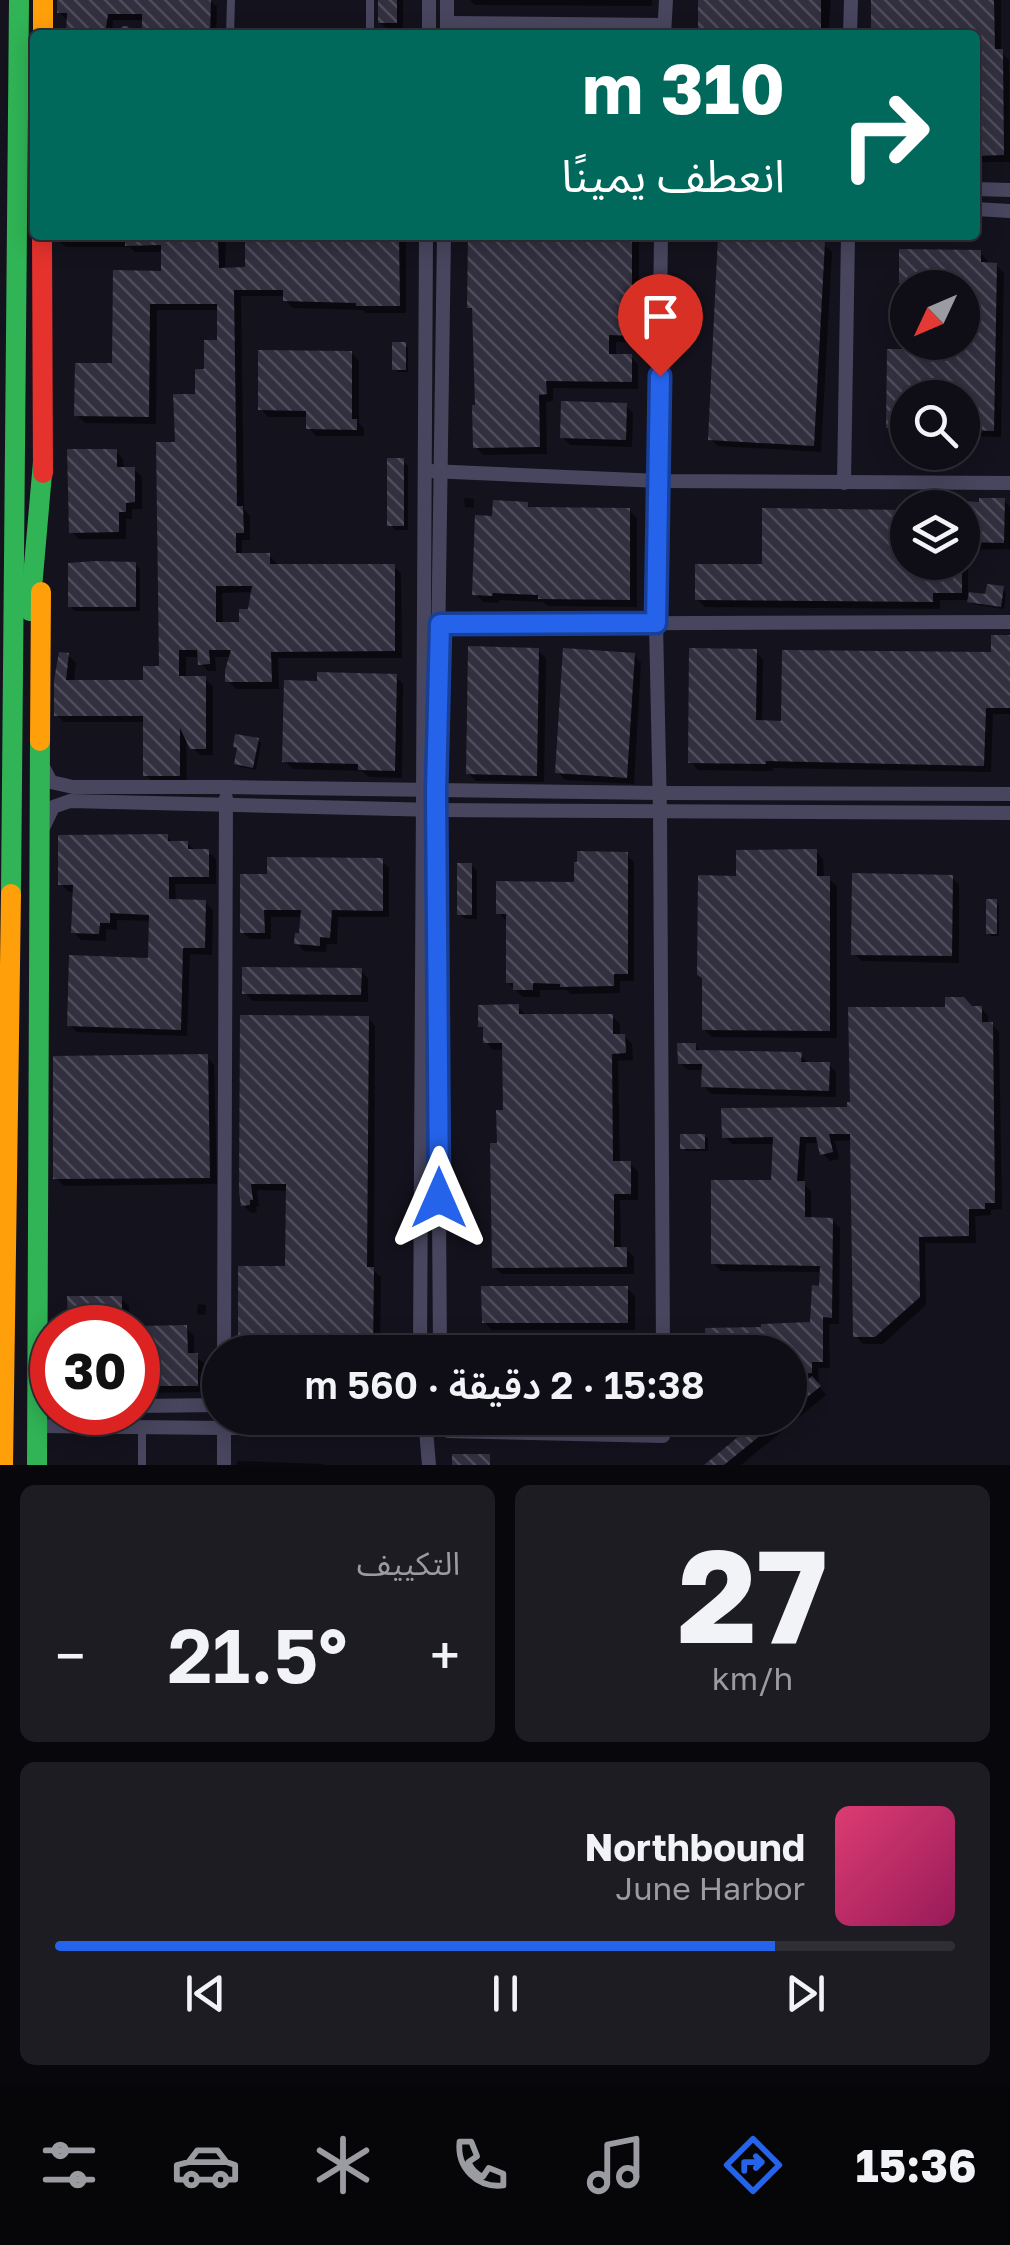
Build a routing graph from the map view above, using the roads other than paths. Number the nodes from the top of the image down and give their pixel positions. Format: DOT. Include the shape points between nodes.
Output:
graph roads {
  1 [pos="19,0"];
  2 [pos="43,0"];
  3 [pos="231,0"];
  4 [pos="370,0"];
  5 [pos="429,0"];
  6 [pos="448,0"];
  7 [pos="666,0"];
  8 [pos="851,0"];
  9 [pos="447,29"];
  10 [pos="43,30"];
  11 [pos="230,30"];
  12 [pos="370,30"];
  13 [pos="429,30"];
  14 [pos="664,30"];
  15 [pos="850,30"];
  16 [pos="980,189"];
  17 [pos="1010,190"];
  18 [pos="980,210"];
  19 [pos="1010,211"];
  20 [pos="42,240"];
  21 [pos="426,240"];
  22 [pos="444,240"];
  23 [pos="662,240"];
  24 [pos="848,240"];
  25 [pos="43,462"];
  26 [pos="432,472"];
  27 [pos="660,481"];
  28 [pos="844,483"];
  29 [pos="1010,483"];
  30 [pos="1010,622"];
  31 [pos="656,623"];
  32 [pos="440,624"];
  33 [pos="40,762"];
  34 [pos="226,786"];
  35 [pos="14,790"];
  36 [pos="511,790"];
  37 [pos="430,791"];
  38 [pos="658,794"];
  39 [pos="1010,794"];
  40 [pos="226,806"];
  41 [pos="430,809"];
  42 [pos="518,809"];
  43 [pos="660,812"];
  44 [pos="1010,813"];
  45 [pos="39,838"];
  46 [pos="42,1305"];
  47 [pos="224,1335"];
  48 [pos="420,1335"];
  49 [pos="440,1335"];
  50 [pos="663,1335"];
  51 [pos="202,1405"];
  52 [pos="160,1406"];
  53 [pos="202,1424"];
  54 [pos="160,1426"];
  55 [pos="40,1435"];
  56 [pos="142,1435"];
  57 [pos="224,1435"];
  58 [pos="425,1435"];
  59 [pos="610,1435"];
  60 [pos="664,1435"];
  61 [pos="3,1465"];
  62 [pos="37,1465"];
  63 [pos="142,1465"];
  64 [pos="224,1465"];
  65 [pos="429,1465"];
  1 -- 35 [label="main road"];
  2 -- 10 [label="main road"];
  3 -- 11 [label="lane"];
  4 -- 12 [label="lane"];
  5 -- 13 [label="street"];
  6 -- 9 [label="street"];
  7 -- 14 [label="street"];
  8 -- 15 [label="street"];
  9 -- 14 [label="street"];
  16 -- 17 [label="street"];
  18 -- 19 [label="street"];
  20 -- 25 [label="main road"];
  21 -- 26 [label="street"];
  22 -- 26 [label="street"];
  23 -- 27 [label="street"];
  24 -- 28 [label="street"];
  25 -- 33 [label="main road"];
  25 -- 35 [label="main road"];
  26 -- 27 [label="street"];
  26 -- 32 [label="street"];
  26 -- 37 [label="street"];
  27 -- 28 [label="street"];
  27 -- 31 [label="street"];
  28 -- 29 [label="street"];
  30 -- 31 [label="street"];
  31 -- 32 [label="street"];
  31 -- 38 [label="street"];
  32 -- 37 [label="street"];
  33 -- 34 [label="street" via="51,782 73,787"];
  33 -- 45 [label="main road"];
  34 -- 37 [label="street"];
  34 -- 40 [label="street"];
  35 -- 61 [label="main road"];
  36 -- 37 [label="street"];
  36 -- 38 [label="street"];
  36 -- 42 [label="street"];
  37 -- 41 [label="street"];
  38 -- 39 [label="street"];
  38 -- 43 [label="street"];
  40 -- 41 [label="street"];
  40 -- 45 [label="street" via="70,801 53,807"];
  40 -- 47 [label="street"];
  41 -- 42 [label="street"];
  41 -- 48 [label="street"];
  41 -- 49 [label="street"];
  42 -- 43 [label="street"];
  43 -- 44 [label="street"];
  43 -- 50 [label="street"];
  45 -- 46 [label="main road"];
  51 -- 52 [label="street"];
  53 -- 54 [label="street"];
  55 -- 62 [label="main road"];
  56 -- 63 [label="lane"];
  57 -- 64 [label="street"];
  58 -- 65 [label="street"];
  59 -- 60 [label="street"];
}
